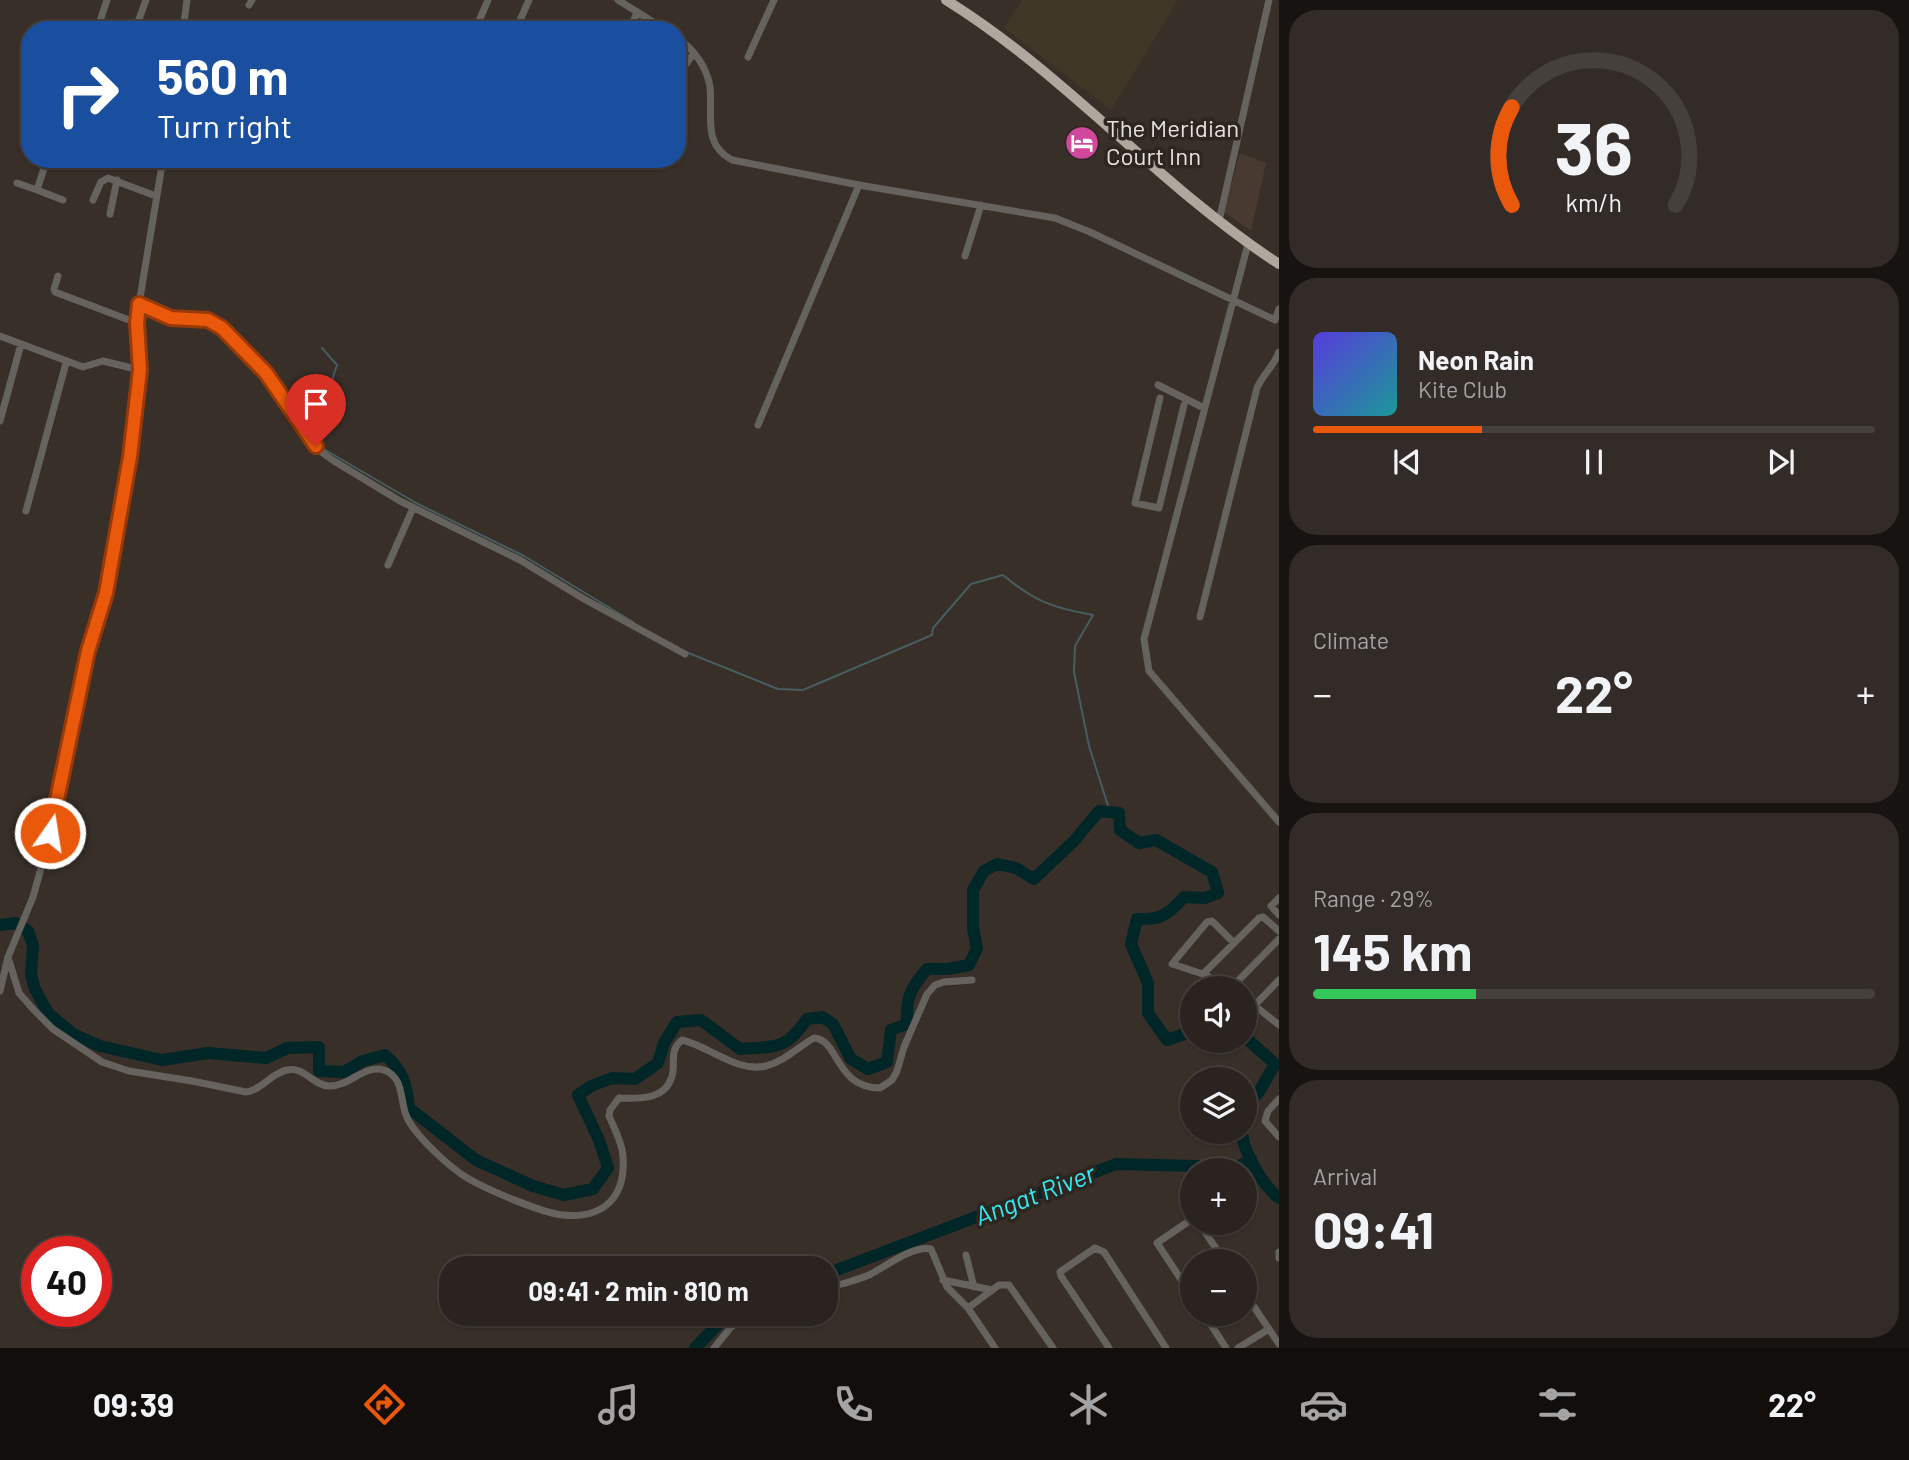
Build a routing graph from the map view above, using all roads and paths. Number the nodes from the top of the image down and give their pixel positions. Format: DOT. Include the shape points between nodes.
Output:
graph roads {
  1 [pos="107,0"];
  2 [pos="146,0"];
  3 [pos="187,0"];
  4 [pos="488,0"];
  5 [pos="529,0"];
  6 [pos="618,0"];
  7 [pos="774,0"];
  8 [pos="946,0"];
  9 [pos="1269,0"];
  10 [pos="637,12"];
  11 [pos="100,21"];
  12 [pos="138,21"];
  13 [pos="184,21"];
  14 [pos="479,21"];
  15 [pos="520,21"];
  16 [pos="634,21"];
  17 [pos="652,21"];
  18 [pos="686,46"];
  19 [pos="694,53"];
  20 [pos="748,57"];
  21 [pos="686,64"];
  22 [pos="44,168"];
  23 [pos="161,168"];
  24 [pos="117,180"];
  25 [pos="17,183"];
  26 [pos="859,185"];
  27 [pos="37,190"];
  28 [pos="156,196"];
  29 [pos="63,200"];
  30 [pos="93,200"];
  31 [pos="981,205"];
  32 [pos="110,214"];
  33 [pos="1219,221"];
  34 [pos="1248,244"];
  35 [pos="965,256"];
  36 [pos="1279,264"];
  37 [pos="58,276"];
  38 [pos="1232,300"];
  39 [pos="139,304"];
  40 [pos="1279,309"];
  41 [pos="1277,321"];
  42 [pos="137,323"];
  43 [pos="0,336"];
  44 [pos="21,344"];
  45 [pos="1279,352"];
  46 [pos="66,363"];
  47 [pos="140,370"];
  48 [pos="1158,385"];
  49 [pos="1160,398"];
  50 [pos="1184,405"];
  51 [pos="1204,408"];
  52 [pos="0,421"];
  53 [pos="758,425"];
  54 [pos="1169,467"];
  55 [pos="1187,471"];
  56 [pos="413,508"];
  57 [pos="26,511"];
  58 [pos="388,565"];
  59 [pos="1200,617"];
  60 [pos="685,654"];
  61 [pos="1279,822"];
  62 [pos="1279,898"];
  63 [pos="1279,915"];
  64 [pos="1279,931"];
  65 [pos="1279,939"];
  66 [pos="1234,943"];
  67 [pos="8,957"];
  68 [pos="1203,974"];
  69 [pos="1207,976"];
  70 [pos="1244,976"];
  71 [pos="972,980"];
  72 [pos="1279,980"];
  73 [pos="0,991"];
  74 [pos="1257,1002"];
  75 [pos="1257,1006"];
  76 [pos="1279,1024"];
  77 [pos="1279,1099"];
  78 [pos="1279,1138"];
  79 [pos="1180,1227"];
  80 [pos="1279,1252"];
  81 [pos="966,1255"];
  82 [pos="1279,1258"];
  83 [pos="1180,1278"];
  84 [pos="943,1280"];
  85 [pos="838,1285"];
  86 [pos="974,1287"];
  87 [pos="992,1290"];
  88 [pos="968,1308"];
  89 [pos="1257,1311"];
  90 [pos="731,1326"];
  91 [pos="1212,1326"];
  92 [pos="1269,1329"];
  93 [pos="1279,1344"];
  94 [pos="714,1348"];
  95 [pos="995,1348"];
  96 [pos="1052,1348"];
  97 [pos="1109,1348"];
  98 [pos="1166,1348"];
  99 [pos="1226,1348"];
  100 [pos="1238,1348"];
  1 -- 11 [label="street"];
  2 -- 12 [label="street"];
  3 -- 13 [label="street"];
  4 -- 14 [label="street"];
  5 -- 15 [label="street"];
  6 -- 10 [label="street"];
  7 -- 20 [label="street"];
  8 -- 33 [label="highway" via="1038,66"];
  9 -- 33 [label="street"];
  10 -- 16 [label="street"];
  10 -- 17 [label="street"];
  18 -- 19 [label="street"];
  19 -- 21 [label="street"];
  19 -- 26 [label="street" via="709,83 712,137 724,155 740,163"];
  22 -- 27 [label="street"];
  23 -- 28 [label="street"];
  24 -- 28 [label="street"];
  24 -- 30 [label="street" via="105,178"];
  24 -- 32 [label="street"];
  25 -- 27 [label="street"];
  26 -- 31 [label="street"];
  26 -- 53 [label="street"];
  27 -- 29 [label="street"];
  28 -- 39 [label="street"];
  31 -- 35 [label="street"];
  31 -- 38 [label="street" via="1060,220"];
  33 -- 34 [label="highway"];
  34 -- 36 [label="highway"];
  34 -- 38 [label="street"];
  37 -- 42 [label="street" via="55,292"];
  38 -- 41 [label="street"];
  38 -- 51 [label="street"];
  39 -- 42 [label="street"];
  39 -- 56 [label="street" via="171,318 219,325 266,373 317,449"];
  40 -- 41 [label="street"];
  42 -- 47 [label="street"];
  43 -- 44 [label="street"];
  44 -- 46 [label="street"];
  44 -- 52 [label="street"];
  45 -- 59 [label="street" via="1257,388"];
  46 -- 47 [label="street" via="87,368 103,361"];
  46 -- 57 [label="street"];
  47 -- 67 [label="street" via="106,593 88,651 45,854"];
  48 -- 51 [label="street"];
  49 -- 54 [label="street" via="1135,503 1159,508"];
  50 -- 54 [label="street"];
  51 -- 55 [label="street"];
  54 -- 55 [label="street"];
  55 -- 61 [label="street" via="1144,639 1149,671"];
  56 -- 58 [label="street"];
  56 -- 60 [label="street" via="520,560 600,613"];
  62 -- 63 [label="street" via="1271,906"];
  64 -- 66 [label="street" via="1259,918"];
  65 -- 70 [label="street"];
  66 -- 68 [label="street"];
  66 -- 68 [label="street" via="1212,921 1207,922 1172,964"];
  67 -- 71 [label="street" via="19,993 53,1028 102,1062 129,1071 246,1092 294,1068 328,1086 374,1069 390,1073 400,1085 405,1113 414,1128 467,1178 562,1215 592,1213 611,1204 621,1184 623,1155 610,1110 620,1098 656,1096 673,1074 673,1052 682,1040 730,1060 765,1066 820,1038 850,1079 880,1088 897,1071 927,994 944,982"];
  67 -- 73 [label="street"];
  68 -- 69 [label="street"];
  72 -- 74 [label="street"];
  75 -- 76 [label="street"];
  77 -- 78 [label="street" via="1265,1121"];
  79 -- 83 [label="street" via="1159,1240"];
  80 -- 82 [label="street"];
  81 -- 86 [label="street"];
  84 -- 85 [label="street" via="935,1255 925,1248"];
  84 -- 86 [label="street"];
  84 -- 88 [label="street"];
  86 -- 87 [label="street"];
  87 -- 88 [label="street"];
  87 -- 96 [label="street" via="1009,1285"];
  88 -- 95 [label="street"];
  89 -- 92 [label="street"];
  90 -- 94 [label="street"];
  91 -- 99 [label="street"];
  92 -- 93 [label="street"];
  92 -- 100 [label="street"];
  97 -- 98 [label="street" via="1061,1276 1063,1268 1095,1248"];
}
